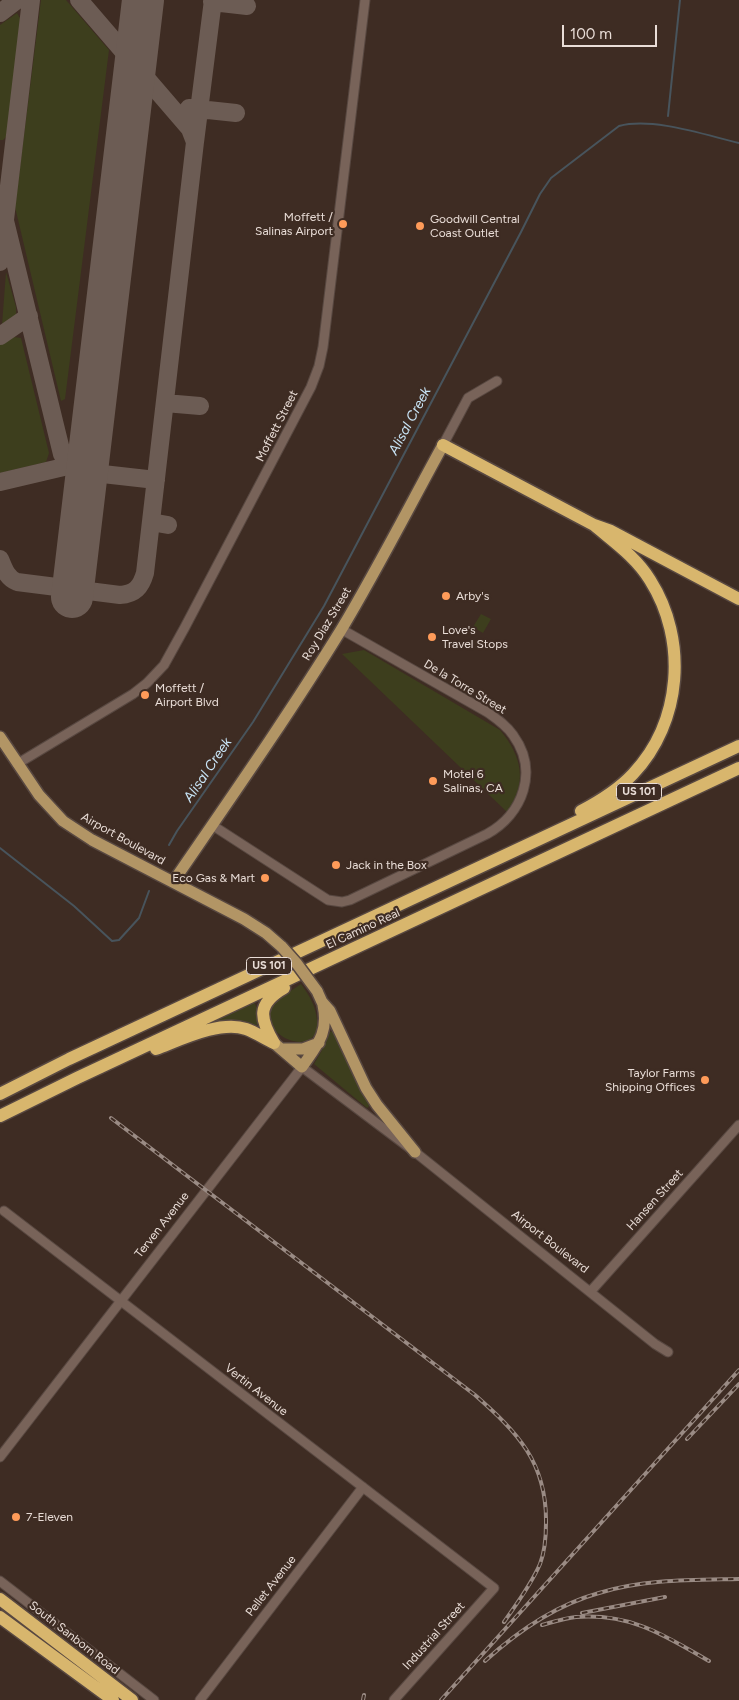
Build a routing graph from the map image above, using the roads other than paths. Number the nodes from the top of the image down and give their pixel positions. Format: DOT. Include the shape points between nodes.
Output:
graph roads {
  1 [pos="365,0"];
  2 [pos="497,381"];
  3 [pos="443,444"];
  4 [pos="594,525"];
  5 [pos="739,599"];
  6 [pos="341,628"];
  7 [pos="0,737"];
  8 [pos="739,746"];
  9 [pos="17,764"];
  10 [pos="739,768"];
  11 [pos="212,825"];
  12 [pos="539,838"];
  13 [pos="173,882"];
  14 [pos="351,950"];
  15 [pos="322,1002"];
  16 [pos="319,1042"];
  17 [pos="277,1046"];
  18 [pos="302,1067"];
  19 [pos="77,1078"];
  20 [pos="0,1094"];
  21 [pos="0,1116"];
  22 [pos="739,1125"];
  23 [pos="415,1152"];
  24 [pos="4,1210"];
  25 [pos="591,1291"];
  26 [pos="120,1300"];
  27 [pos="668,1352"];
  28 [pos="0,1457"];
  29 [pos="363,1488"];
  30 [pos="0,1581"];
  31 [pos="494,1588"];
  32 [pos="0,1599"];
  33 [pos="0,1617"];
  34 [pos="113,1700"];
  35 [pos="132,1700"];
  36 [pos="154,1700"];
  37 [pos="200,1700"];
  38 [pos="394,1700"];
  1 -- 9 [label="street, Moffett Street" via="324,347 311,387 158,673 133,694"];
  2 -- 3 [label="street, Roy Diaz Street" via="468,398"];
  3 -- 4 [label="highway"];
  3 -- 6 [label="main road, Roy Diaz Street" via="375,572"];
  4 -- 5 [label="highway"];
  4 -- 12 [label="highway" via="640,566 661,601 674,649 672,695 658,738 634,774 609,794 557,823"];
  6 -- 11 [label="main road, Roy Diaz Street" via="264,752"];
  6 -- 11 [label="street, De la Torre Street" via="503,723 518,743 526,769 519,803 502,824 487,834 342,902 328,900"];
  7 -- 9 [label="main road, Airport Boulevard"];
  8 -- 12 [label="highway, El Camino Real / US 101"];
  9 -- 13 [label="main road, Airport Boulevard" via="63,821 92,840"];
  10 -- 14 [label="highway, El Camino Real / US 101"];
  11 -- 13 [label="main road, Roy Diaz Street"];
  12 -- 20 [label="highway, El Camino Real / US 101"];
  13 -- 15 [label="main road, Airport Boulevard, bridge" via="266,933 297,964"];
  14 -- 17 [label="highway" via="279,990 267,1002 262,1017"];
  14 -- 19 [label="highway, El Camino Real / US 101"];
  15 -- 16 [label="main road, Terven Avenue" via="326,1019"];
  15 -- 23 [label="main road, Airport Boulevard" via="330,1011 366,1088"];
  16 -- 17 [label="main road" via="303,1049"];
  16 -- 18 [label="main road, Terven Avenue"];
  17 -- 18 [label="main road"];
  17 -- 19 [label="highway" via="246,1029 217,1028"];
  18 -- 23 [label="street, Airport Boulevard"];
  18 -- 26 [label="street, Terven Avenue"];
  19 -- 21 [label="highway, El Camino Real / US 101"];
  22 -- 25 [label="street, Hansen Street"];
  23 -- 25 [label="street, Airport Boulevard"];
  24 -- 26 [label="street, Vertin Avenue"];
  25 -- 27 [label="street, Airport Boulevard"];
  26 -- 28 [label="street, Terven Avenue"];
  26 -- 29 [label="street, Vertin Avenue"];
  29 -- 31 [label="street, Vertin Avenue"];
  29 -- 37 [label="street, Pellet Avenue"];
  30 -- 36 [label="street"];
  31 -- 38 [label="street, Industrial Street"];
  32 -- 35 [label="highway, South Sanborn Road"];
  33 -- 34 [label="highway, South Sanborn Road"];
}
